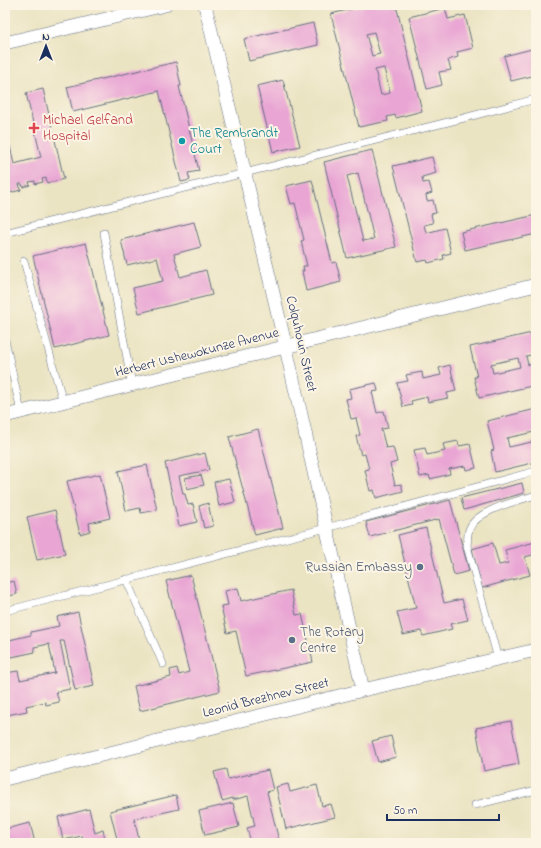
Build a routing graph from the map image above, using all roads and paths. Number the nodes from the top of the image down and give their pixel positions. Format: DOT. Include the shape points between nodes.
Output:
graph roads {
  1 [pos="165,5"];
  2 [pos="205,5"];
  3 [pos="5,43"];
  4 [pos="536,99"];
  5 [pos="244,173"];
  6 [pos="5,233"];
  7 [pos="104,233"];
  8 [pos="24,261"];
  9 [pos="536,285"];
  10 [pos="5,340"];
  11 [pos="286,348"];
  12 [pos="8,366"];
  13 [pos="132,385"];
  14 [pos="63,402"];
  15 [pos="21,412"];
  16 [pos="5,416"];
  17 [pos="536,471"];
  18 [pos="536,495"];
  19 [pos="326,528"];
  20 [pos="126,579"];
  21 [pos="5,610"];
  22 [pos="536,650"];
  23 [pos="498,659"];
  24 [pos="164,664"];
  25 [pos="363,690"];
  26 [pos="5,779"];
  27 [pos="536,790"];
  28 [pos="475,805"];
  1 -- 3 [label="street"];
  2 -- 5 [label="street, Colquhoun Street"];
  4 -- 5 [label="lane"];
  5 -- 6 [label="lane"];
  5 -- 11 [label="street, Colquhoun Street"];
  7 -- 13 [label="lane"];
  8 -- 14 [label="lane"];
  9 -- 11 [label="street, Herbert Ushewokunze Avenue"];
  10 -- 12 [label="lane"];
  11 -- 13 [label="street, Herbert Ushewokunze Avenue"];
  11 -- 19 [label="street, Colquhoun Street"];
  12 -- 15 [label="lane"];
  13 -- 14 [label="street, Herbert Ushewokunze Avenue"];
  14 -- 15 [label="street, Herbert Ushewokunze Avenue"];
  15 -- 16 [label="street, Herbert Ushewokunze Avenue"];
  17 -- 19 [label="lane"];
  18 -- 23 [label="lane" via="483,513 474,520 469,530 468,546"];
  19 -- 20 [label="lane"];
  19 -- 25 [label="street, Colquhoun Street"];
  20 -- 21 [label="lane"];
  20 -- 24 [label="lane"];
  22 -- 23 [label="street, Leonid Brezhnev Street"];
  23 -- 25 [label="street, Leonid Brezhnev Street"];
  25 -- 26 [label="street, Leonid Brezhnev Street"];
  27 -- 28 [label="lane"];
}
